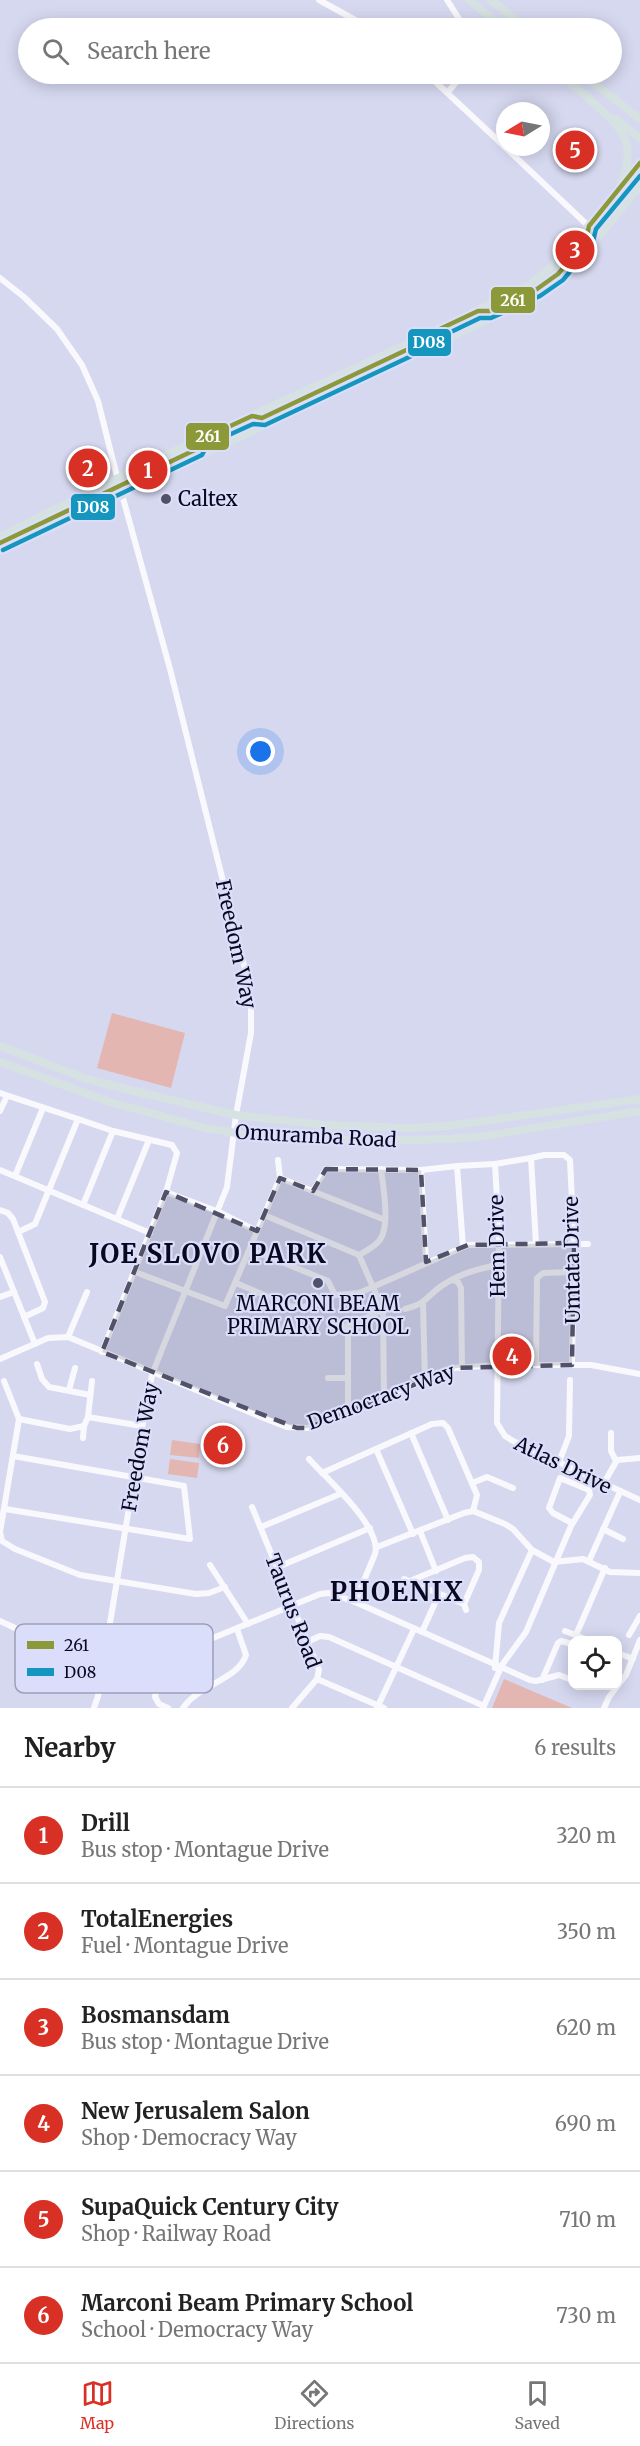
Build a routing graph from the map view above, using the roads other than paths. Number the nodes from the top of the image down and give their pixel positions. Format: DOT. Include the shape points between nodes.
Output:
graph roads {
  1 [pos="319,0"];
  2 [pos="447,0"];
  3 [pos="469,0"];
  4 [pos="491,0"];
  5 [pos="352,18"];
  6 [pos="459,18"];
  7 [pos="492,18"];
  8 [pos="514,18"];
  9 [pos="439,84"];
  10 [pos="455,84"];
  11 [pos="571,84"];
  12 [pos="595,84"];
  13 [pos="448,92"];
  14 [pos="586,96"];
  15 [pos="640,119"];
  16 [pos="496,138"];
  17 [pos="640,138"];
  18 [pos="514,156"];
  19 [pos="640,163"];
  20 [pos="640,186"];
  21 [pos="617,194"];
  22 [pos="588,226"];
  23 [pos="599,236"];
  24 [pos="0,278"];
  25 [pos="117,479"];
  26 [pos="122,495"];
  27 [pos="0,537"];
  28 [pos="0,550"];
  29 [pos="0,1046"];
  30 [pos="0,1062"];
  31 [pos="3,1094"];
  32 [pos="640,1099"];
  33 [pos="43,1108"];
  34 [pos="0,1111"];
  35 [pos="640,1111"];
  36 [pos="236,1115"];
  37 [pos="78,1119"];
  38 [pos="112,1131"];
  39 [pos="234,1133"];
  40 [pos="148,1140"];
  41 [pos="531,1158"];
  42 [pos="278,1160"];
  43 [pos="495,1164"];
  44 [pos="457,1166"];
  45 [pos="381,1169"];
  46 [pos="0,1170"];
  47 [pos="421,1170"];
  48 [pos="15,1176"];
  49 [pos="280,1178"];
  50 [pos="48,1190"];
  51 [pos="313,1191"];
  52 [pos="166,1192"];
  53 [pos="83,1205"];
  54 [pos="0,1210"];
  55 [pos="219,1212"];
  56 [pos="264,1215"];
  57 [pos="117,1219"];
  58 [pos="385,1220"];
  59 [pos="257,1231"];
  60 [pos="18,1232"];
  61 [pos="150,1233"];
  62 [pos="574,1243"];
  63 [pos="498,1244"];
  64 [pos="536,1244"];
  65 [pos="588,1244"];
  66 [pos="463,1247"];
  67 [pos="250,1250"];
  68 [pos="359,1254"];
  69 [pos="0,1257"];
  70 [pos="426,1262"];
  71 [pos="498,1265"];
  72 [pos="135,1272"];
  73 [pos="573,1272"];
  74 [pos="452,1280"];
  75 [pos="236,1283"];
  76 [pos="373,1287"];
  77 [pos="185,1291"];
  78 [pos="14,1292"];
  79 [pos="87,1292"];
  80 [pos="334,1295"];
  81 [pos="0,1298"];
  82 [pos="423,1304"];
  83 [pos="405,1309"];
  84 [pos="382,1310"];
  85 [pos="24,1317"];
  86 [pos="348,1325"];
  87 [pos="340,1329"];
  88 [pos="68,1337"];
  89 [pos="35,1344"];
  90 [pos="102,1352"];
  91 [pos="1,1356"];
  92 [pos="36,1364"];
  93 [pos="497,1365"];
  94 [pos="536,1365"];
  95 [pos="572,1365"];
  96 [pos="462,1367"];
  97 [pos="75,1368"];
  98 [pos="153,1372"];
  99 [pos="640,1374"];
  100 [pos="328,1378"];
  101 [pos="348,1378"];
  102 [pos="425,1380"];
  103 [pos="570,1380"];
  104 [pos="3,1381"];
  105 [pos="92,1381"];
  106 [pos="69,1390"];
  107 [pos="90,1395"];
  108 [pos="384,1397"];
  109 [pos="348,1411"];
  110 [pos="88,1417"];
  111 [pos="19,1419"];
  112 [pos="84,1426"];
  113 [pos="142,1426"];
  114 [pos="411,1433"];
  115 [pos="611,1433"];
  116 [pos="82,1438"];
  117 [pos="376,1449"];
  118 [pos="13,1456"];
  119 [pos="640,1458"];
  120 [pos="309,1459"];
  121 [pos="616,1461"];
  122 [pos="559,1462"];
  123 [pos="322,1473"];
  124 [pos="134,1477"];
  125 [pos="604,1482"];
  126 [pos="472,1483"];
  127 [pos="513,1488"];
  128 [pos="620,1492"];
  129 [pos="340,1494"];
  130 [pos="3,1496"];
  131 [pos="640,1500"];
  132 [pos="252,1507"];
  133 [pos="5,1509"];
  134 [pos="473,1511"];
  135 [pos="447,1520"];
  136 [pos="572,1523"];
  137 [pos="261,1527"];
  138 [pos="125,1528"];
  139 [pos="370,1528"];
  140 [pos="603,1529"];
  141 [pos="416,1533"];
  142 [pos="623,1539"];
  143 [pos="377,1547"];
  144 [pos="532,1550"];
  145 [pos="589,1561"];
  146 [pos="554,1562"];
  147 [pos="210,1565"];
  148 [pos="278,1567"];
  149 [pos="605,1569"];
  150 [pos="436,1571"];
  151 [pos="640,1573"];
  152 [pos="117,1581"];
  153 [pos="225,1587"];
  154 [pos="439,1594"];
  155 [pos="355,1602"];
  156 [pos="293,1605"];
  157 [pos="640,1616"];
  158 [pos="0,1621"];
  159 [pos="109,1624"];
  160 [pos="248,1624"];
  161 [pos="15,1627"];
  162 [pos="237,1629"];
  163 [pos="414,1629"];
  164 [pos="566,1630"];
  165 [pos="422,1632"];
  166 [pos="576,1635"];
  167 [pos="629,1635"];
  168 [pos="213,1638"];
  169 [pos="640,1640"];
  170 [pos="309,1641"];
  171 [pos="568,1643"];
  172 [pos="622,1655"];
  173 [pos="633,1659"];
  174 [pos="396,1666"];
  175 [pos="497,1666"];
  176 [pos="568,1678"];
  177 [pos="318,1679"];
  178 [pos="542,1680"];
  179 [pos="213,1683"];
  180 [pos="98,1693"];
  181 [pos="156,1693"];
  182 [pos="195,1693"];
  183 [pos="380,1707"];
  184 [pos="484,1707"];
  185 [pos="94,1708"];
  186 [pos="168,1708"];
  187 [pos="183,1708"];
  188 [pos="293,1708"];
  189 [pos="604,1708"];
  1 -- 5 [label="street"];
  2 -- 6 [label="street"];
  3 -- 7 [label="main road"];
  4 -- 8 [label="main road"];
  9 -- 13 [label="street"];
  10 -- 13 [label="street"];
  11 -- 14 [label="main road"];
  12 -- 15 [label="main road"];
  13 -- 16 [label="street"];
  14 -- 17 [label="main road"];
  14 -- 21 [label="main road" via="627,141 628,162"];
  18 -- 22 [label="street"];
  19 -- 21 [label="main road"];
  20 -- 23 [label="main road"];
  21 -- 22 [label="main road"];
  22 -- 23 [label="street"];
  22 -- 25 [label="main road" via="554,265 520,290"];
  23 -- 26 [label="main road" via="560,281 538,295"];
  24 -- 25 [label="street, Freedom Way" via="57,329 82,365 102,413"];
  25 -- 26 [label="street, Freedom Way"];
  25 -- 27 [label="main road"];
  26 -- 28 [label="main road"];
  26 -- 36 [label="street, Freedom Way" via="248,982 251,1033"];
  29 -- 36 [label="main road, Omuramba Road" via="87,1078"];
  30 -- 39 [label="main road, Omuramba Road" via="110,1102"];
  31 -- 33 [label="street"];
  31 -- 34 [label="street"];
  32 -- 36 [label="main road, Omuramba Road" via="485,1122 409,1128 323,1125"];
  33 -- 37 [label="street"];
  33 -- 48 [label="street"];
  35 -- 39 [label="main road, Omuramba Road" via="448,1139 362,1141"];
  36 -- 39 [label="street, Freedom Way"];
  37 -- 38 [label="street"];
  37 -- 50 [label="street"];
  38 -- 40 [label="street"];
  38 -- 53 [label="street"];
  39 -- 55 [label="street, Freedom Way" via="227,1187"];
  40 -- 52 [label="street" via="172,1145 177,1153"];
  40 -- 57 [label="street"];
  41 -- 43 [label="street"];
  41 -- 62 [label="street, Umtata Drive" via="567,1156 570,1160"];
  41 -- 64 [label="street"];
  42 -- 49 [label="street"];
  43 -- 44 [label="street"];
  43 -- 63 [label="street, Hem Drive"];
  44 -- 47 [label="street"];
  44 -- 66 [label="street"];
  45 -- 47 [label="street"];
  45 -- 51 [label="street" via="326,1169"];
  45 -- 58 [label="street"];
  46 -- 48 [label="street"];
  47 -- 70 [label="street"];
  48 -- 50 [label="street"];
  49 -- 51 [label="street"];
  49 -- 56 [label="street"];
  50 -- 53 [label="street"];
  50 -- 60 [label="street" via="34,1224"];
  51 -- 58 [label="street"];
  52 -- 55 [label="street"];
  52 -- 61 [label="street"];
  53 -- 57 [label="street"];
  54 -- 60 [label="street" via="11,1216"];
  55 -- 59 [label="street"];
  55 -- 77 [label="street, Freedom Way"];
  56 -- 59 [label="street"];
  56 -- 68 [label="street"];
  57 -- 61 [label="street"];
  58 -- 68 [label="street" via="378,1243"];
  59 -- 67 [label="street"];
  60 -- 85 [label="street" via="45,1302 43,1308"];
  61 -- 72 [label="street"];
  62 -- 64 [label="street"];
  62 -- 65 [label="street"];
  62 -- 73 [label="street, Umtata Drive"];
  63 -- 64 [label="street"];
  63 -- 66 [label="street"];
  63 -- 71 [label="street, Hem Drive"];
  66 -- 70 [label="street"];
  67 -- 75 [label="street"];
  67 -- 80 [label="street" via="328,1281"];
  68 -- 76 [label="street"];
  69 -- 78 [label="street"];
  70 -- 76 [label="street"];
  71 -- 74 [label="street"];
  71 -- 93 [label="street, Hem Drive"];
  72 -- 77 [label="street"];
  72 -- 90 [label="street"];
  73 -- 94 [label="street" via="543,1273 537,1278"];
  73 -- 95 [label="street, Umtata Drive"];
  74 -- 82 [label="street"];
  74 -- 96 [label="street" via="461,1288"];
  75 -- 77 [label="street" via="225,1306"];
  75 -- 80 [label="street" via="297,1308"];
  76 -- 80 [label="street" via="359,1293"];
  76 -- 84 [label="street"];
  77 -- 98 [label="street, Freedom Way"];
  78 -- 81 [label="street"];
  78 -- 85 [label="street"];
  79 -- 88 [label="street"];
  82 -- 83 [label="street"];
  82 -- 102 [label="street"];
  84 -- 86 [label="street"];
  84 -- 108 [label="street"];
  85 -- 89 [label="street"];
  86 -- 87 [label="street"];
  86 -- 101 [label="street"];
  88 -- 89 [label="street" via="53,1337"];
  88 -- 90 [label="street, Democracy Way"];
  89 -- 91 [label="street"];
  90 -- 98 [label="street, Democracy Way"];
  92 -- 106 [label="street" via="49,1387"];
  93 -- 94 [label="street, Democracy Way"];
  93 -- 96 [label="street, Democracy Way"];
  93 -- 122 [label="street, Atlas Drive" via="496,1412 500,1430 513,1441"];
  94 -- 95 [label="street, Democracy Way"];
  95 -- 99 [label="street, Democracy Way"];
  96 -- 102 [label="street, Democracy Way"];
  97 -- 106 [label="street"];
  98 -- 109 [label="street, Democracy Way" via="287,1427 308,1428"];
  98 -- 113 [label="street, Freedom Way"];
  100 -- 101 [label="street"];
  101 -- 109 [label="street"];
  102 -- 108 [label="street, Democracy Way"];
  103 -- 122 [label="street" via="569,1436"];
  104 -- 111 [label="street"];
  105 -- 107 [label="street"];
  106 -- 107 [label="street"];
  107 -- 110 [label="street"];
  108 -- 109 [label="street, Democracy Way"];
  110 -- 112 [label="street"];
  110 -- 113 [label="street"];
  111 -- 112 [label="street" via="70,1429"];
  111 -- 118 [label="street"];
  112 -- 116 [label="street"];
  113 -- 124 [label="street, Freedom Way"];
  114 -- 117 [label="street"];
  114 -- 126 [label="street" via="436,1423 447,1425"];
  114 -- 135 [label="street"];
  115 -- 121 [label="street" via="611,1451"];
  117 -- 123 [label="street"];
  117 -- 141 [label="street"];
  118 -- 124 [label="street"];
  118 -- 130 [label="street"];
  119 -- 121 [label="street"];
  120 -- 123 [label="street"];
  121 -- 125 [label="street"];
  122 -- 125 [label="street, Atlas Drive"];
  123 -- 129 [label="street"];
  124 -- 138 [label="street, Freedom Way"];
  124 -- 138 [label="street" via="184,1486 190,1539"];
  125 -- 128 [label="street, Atlas Drive"];
  126 -- 127 [label="street" via="487,1477"];
  126 -- 134 [label="street" via="477,1498"];
  128 -- 131 [label="street"];
  128 -- 140 [label="street, Atlas Drive"];
  129 -- 137 [label="street"];
  129 -- 139 [label="street"];
  130 -- 133 [label="street"];
  132 -- 137 [label="street, Taurus Road"];
  133 -- 138 [label="street"];
  133 -- 152 [label="street" via="2,1541 15,1550 75,1573"];
  134 -- 135 [label="street"];
  134 -- 144 [label="street" via="513,1529"];
  135 -- 141 [label="street"];
  136 -- 136 [label="street" via="549,1508 560,1478 590,1491"];
  136 -- 146 [label="street"];
  137 -- 148 [label="street, Taurus Road"];
  138 -- 152 [label="street, Freedom Way"];
  139 -- 143 [label="street"];
  139 -- 148 [label="street"];
  140 -- 142 [label="street"];
  140 -- 145 [label="street, Atlas Drive"];
  141 -- 143 [label="street"];
  141 -- 150 [label="street"];
  143 -- 155 [label="street"];
  144 -- 146 [label="street"];
  144 -- 175 [label="street" via="499,1623"];
  145 -- 146 [label="street"];
  145 -- 149 [label="street"];
  146 -- 175 [label="street" via="526,1632"];
  147 -- 153 [label="street"];
  148 -- 156 [label="street, Taurus Road"];
  149 -- 151 [label="street"];
  149 -- 166 [label="street"];
  150 -- 154 [label="street" via="407,1580"];
  150 -- 154 [label="street" via="465,1558 477,1560 480,1565 465,1607"];
  152 -- 153 [label="street" via="196,1594"];
  152 -- 159 [label="street, Freedom Way"];
  153 -- 160 [label="street"];
  154 -- 165 [label="street"];
  155 -- 156 [label="street" via="329,1593"];
  155 -- 163 [label="street"];
  156 -- 160 [label="street"];
  156 -- 170 [label="street, Taurus Road"];
  157 -- 167 [label="street"];
  158 -- 161 [label="street"];
  160 -- 162 [label="street"];
  162 -- 168 [label="street"];
  162 -- 179 [label="street" via="246,1655 231,1674"];
  163 -- 165 [label="street"];
  163 -- 174 [label="street"];
  164 -- 166 [label="street"];
  165 -- 175 [label="street"];
  169 -- 173 [label="street"];
  170 -- 174 [label="street" via="329,1637"];
  170 -- 177 [label="street, Taurus Road" via="318,1664"];
  171 -- 178 [label="street" via="558,1643"];
  172 -- 173 [label="street"];
  173 -- 189 [label="street"];
  174 -- 183 [label="street"];
  174 -- 184 [label="street"];
  175 -- 178 [label="street" via="530,1680"];
  175 -- 184 [label="street"];
  176 -- 178 [label="street" via="559,1675"];
  177 -- 183 [label="street"];
  177 -- 188 [label="street, Taurus Road"];
  180 -- 185 [label="street, Freedom Way"];
  181 -- 186 [label="street" via="159,1704"];
  182 -- 187 [label="street"];
}
